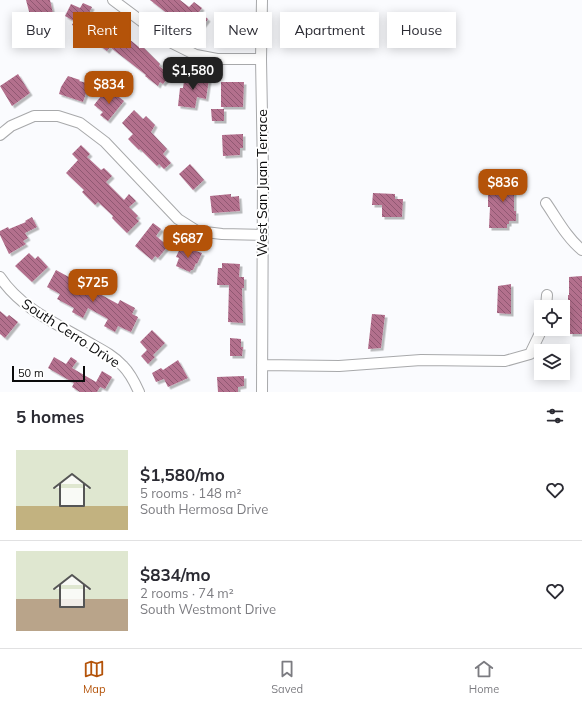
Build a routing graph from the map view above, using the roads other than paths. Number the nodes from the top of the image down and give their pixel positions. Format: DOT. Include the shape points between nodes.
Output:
graph roads {
  1 [pos="113,0"];
  2 [pos="262,0"];
  3 [pos="262,59"];
  4 [pos="0,135"];
  5 [pos="546,203"];
  6 [pos="262,235"];
  7 [pos="582,250"];
  8 [pos="0,277"];
  9 [pos="547,295"];
  10 [pos="547,300"];
  11 [pos="539,336"];
  12 [pos="262,365"];
  13 [pos="139,392"];
  14 [pos="262,392"];
  1 -- 3 [label="street" via="168,41 196,55 217,59"];
  2 -- 3 [label="street, West San Juan Terrace"];
  3 -- 6 [label="street, West San Juan Terrace"];
  4 -- 6 [label="street" via="11,126 34,116 58,116 80,123 105,142 178,219 197,231"];
  5 -- 7 [label="street"];
  6 -- 12 [label="street, West San Juan Terrace"];
  8 -- 13 [label="street, South Cerro Drive" via="20,301 35,312 110,355 124,366"];
  9 -- 10 [label="street"];
  11 -- 12 [label="street" via="530,354 505,362 421,360 339,366"];
  12 -- 14 [label="street, West San Juan Terrace"];
}
